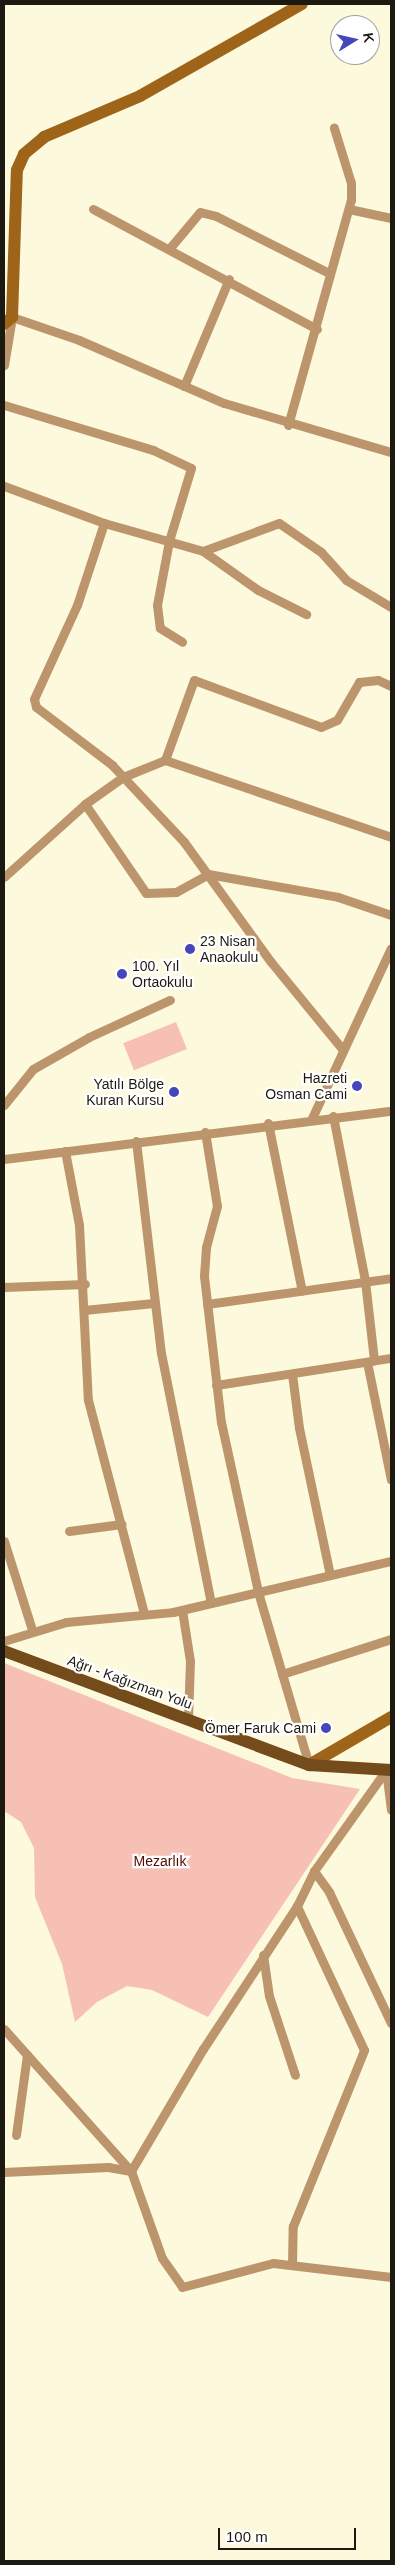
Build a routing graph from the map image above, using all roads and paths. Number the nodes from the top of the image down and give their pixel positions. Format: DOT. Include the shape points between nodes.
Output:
graph roads {
  1 [pos="302,4"];
  2 [pos="334,128"];
  3 [pos="93,209"];
  4 [pos="348,209"];
  5 [pos="391,218"];
  6 [pos="169,249"];
  7 [pos="329,273"];
  8 [pos="230,280"];
  9 [pos="8,320"];
  10 [pos="317,329"];
  11 [pos="4,365"];
  12 [pos="184,386"];
  13 [pos="4,405"];
  14 [pos="288,425"];
  15 [pos="391,452"];
  16 [pos="4,486"];
  17 [pos="104,523"];
  18 [pos="169,541"];
  19 [pos="203,551"];
  20 [pos="391,607"];
  21 [pos="306,614"];
  22 [pos="182,642"];
  23 [pos="391,686"];
  24 [pos="165,760"];
  25 [pos="123,777"];
  26 [pos="85,804"];
  27 [pos="391,837"];
  28 [pos="208,874"];
  29 [pos="4,877"];
  30 [pos="391,915"];
  31 [pos="391,948"];
  32 [pos="387,969"];
  33 [pos="170,1000"];
  34 [pos="343,1050"];
  35 [pos="4,1104"];
  36 [pos="391,1111"];
  37 [pos="333,1116"];
  38 [pos="312,1118"];
  39 [pos="268,1123"];
  40 [pos="205,1132"];
  41 [pos="136,1141"];
  42 [pos="65,1151"];
  43 [pos="4,1159"];
  44 [pos="391,1278"];
  45 [pos="365,1281"];
  46 [pos="85,1284"];
  47 [pos="4,1287"];
  48 [pos="302,1291"];
  49 [pos="154,1303"];
  50 [pos="207,1304"];
  51 [pos="84,1310"];
  52 [pos="391,1358"];
  53 [pos="370,1361"];
  54 [pos="292,1374"];
  55 [pos="216,1385"];
  56 [pos="391,1480"];
  57 [pos="122,1524"];
  58 [pos="69,1531"];
  59 [pos="4,1541"];
  60 [pos="391,1561"];
  61 [pos="330,1575"];
  62 [pos="258,1592"];
  63 [pos="211,1603"];
  64 [pos="182,1610"];
  65 [pos="144,1614"];
  66 [pos="32,1630"];
  67 [pos="391,1639"];
  68 [pos="4,1641"];
  69 [pos="4,1652"];
  70 [pos="282,1674"];
  71 [pos="391,1717"];
  72 [pos="188,1719"];
  73 [pos="309,1765"];
  74 [pos="388,1770"];
  75 [pos="391,1810"];
  76 [pos="314,1870"];
  77 [pos="297,1906"];
  78 [pos="263,1955"];
  79 [pos="391,2023"];
  80 [pos="4,2030"];
  81 [pos="27,2055"];
  82 [pos="295,2076"];
  83 [pos="16,2135"];
  84 [pos="4,2172"];
  85 [pos="131,2172"];
  86 [pos="292,2265"];
  87 [pos="391,2276"];
  1 -- 9 [label="street" via="140,96 44,137 24,154 17,170"];
  2 -- 4 [label="street" via="351,183"];
  3 -- 6 [label="street"];
  4 -- 5 [label="street"];
  4 -- 7 [label="street"];
  6 -- 7 [label="street" via="200,212 216,216"];
  6 -- 8 [label="street"];
  7 -- 10 [label="street"];
  8 -- 10 [label="street"];
  8 -- 12 [label="street"];
  9 -- 11 [label="street"];
  9 -- 12 [label="street"];
  10 -- 14 [label="street"];
  12 -- 14 [label="street"];
  13 -- 18 [label="street" via="153,450 191,468"];
  14 -- 15 [label="street"];
  16 -- 17 [label="street"];
  17 -- 18 [label="street"];
  17 -- 25 [label="street" via="77,605 34,699 36,707 91,746"];
  18 -- 19 [label="street"];
  18 -- 22 [label="street" via="157,615 165,634"];
  19 -- 20 [label="street" via="279,523 322,552 346,580"];
  19 -- 21 [label="street" via="258,590"];
  23 -- 24 [label="street" via="378,680 358,682 337,720 321,727 194,680"];
  24 -- 25 [label="street"];
  24 -- 27 [label="street"];
  25 -- 26 [label="street"];
  25 -- 28 [label="street"];
  26 -- 28 [label="street" via="146,893 176,892"];
  26 -- 29 [label="street"];
  28 -- 30 [label="street" via="338,897"];
  28 -- 34 [label="street" via="271,962"];
  31 -- 32 [label="street"];
  32 -- 34 [label="street"];
  33 -- 35 [label="street" via="88,1037 33,1069"];
  34 -- 38 [label="street"];
  36 -- 37 [label="street"];
  37 -- 38 [label="street"];
  37 -- 45 [label="street"];
  38 -- 39 [label="street"];
  39 -- 40 [label="street"];
  39 -- 48 [label="street"];
  40 -- 41 [label="street"];
  40 -- 50 [label="street" via="216,1206 206,1247"];
  41 -- 42 [label="street"];
  41 -- 49 [label="street"];
  42 -- 43 [label="street"];
  42 -- 46 [label="street"];
  44 -- 45 [label="street"];
  45 -- 48 [label="street"];
  45 -- 53 [label="street"];
  46 -- 47 [label="street"];
  46 -- 51 [label="street"];
  48 -- 50 [label="street"];
  49 -- 51 [label="street"];
  49 -- 63 [label="street"];
  50 -- 55 [label="street"];
  51 -- 57 [label="street" via="88,1400"];
  52 -- 53 [label="street"];
  53 -- 54 [label="street"];
  53 -- 56 [label="street"];
  54 -- 55 [label="street"];
  54 -- 61 [label="street" via="298,1428"];
  55 -- 62 [label="street" via="233,1491"];
  57 -- 58 [label="street"];
  57 -- 65 [label="street"];
  59 -- 66 [label="street"];
  60 -- 61 [label="street"];
  61 -- 62 [label="street"];
  62 -- 63 [label="street"];
  62 -- 70 [label="street"];
  63 -- 64 [label="street"];
  64 -- 65 [label="street"];
  64 -- 72 [label="street" via="190,1661"];
  65 -- 66 [label="street" via="96,1616"];
  66 -- 68 [label="street"];
  67 -- 70 [label="street"];
  69 -- 72 [label="main road, Ağrı - Kağızman Yolu"];
  70 -- 73 [label="street"];
  71 -- 73 [label="street"];
  72 -- 73 [label="main road, Ağrı - Kağızman Yolu"];
  73 -- 74 [label="main road, Ağrı - Kağızman Yolu"];
  74 -- 75 [label="street"];
  74 -- 76 [label="street"];
  76 -- 77 [label="street"];
  76 -- 79 [label="street" via="333,1900"];
  77 -- 78 [label="street"];
  77 -- 86 [label="street" via="364,2050 293,2226"];
  78 -- 82 [label="street" via="269,1996"];
  78 -- 85 [label="street"];
  80 -- 81 [label="street"];
  81 -- 83 [label="street"];
  81 -- 85 [label="street"];
  84 -- 85 [label="street" via="108,2167"];
  85 -- 86 [label="street" via="162,2258 182,2286 256,2264"];
  86 -- 87 [label="street"];
}
